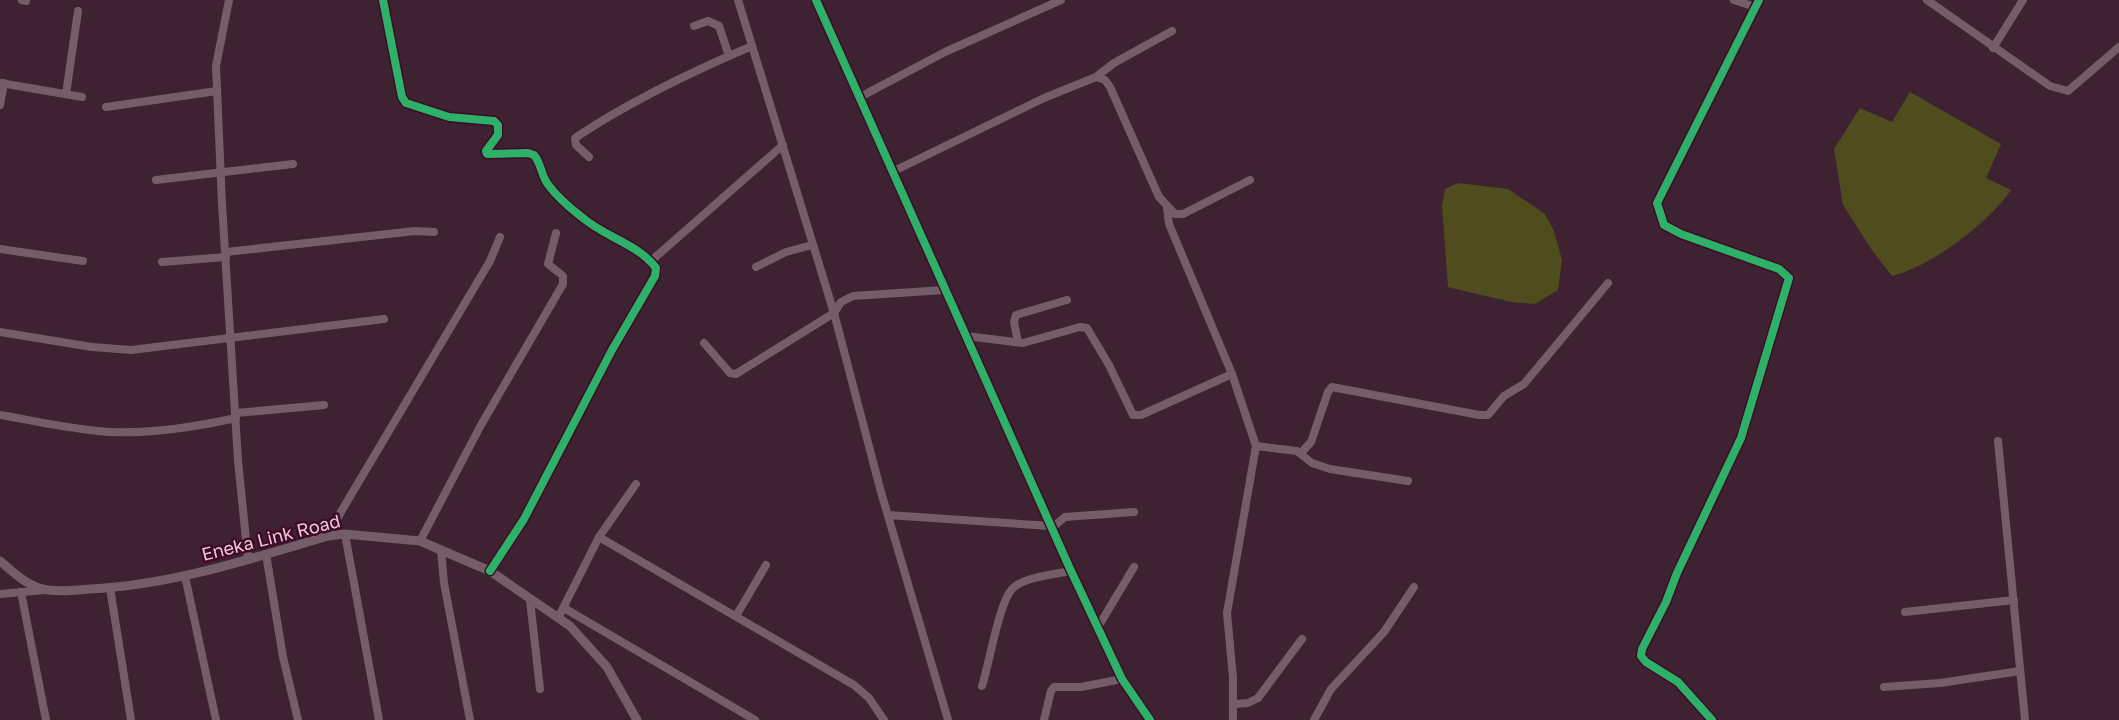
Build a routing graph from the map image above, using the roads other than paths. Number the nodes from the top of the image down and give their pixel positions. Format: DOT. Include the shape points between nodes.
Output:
graph roads {
  1 [pos="229,0"];
  2 [pos="383,0"];
  3 [pos="738,0"];
  4 [pos="816,0"];
  5 [pos="1061,0"];
  6 [pos="1734,0"];
  7 [pos="1926,0"];
  8 [pos="2023,0"];
  9 [pos="1757,3"];
  10 [pos="78,11"];
  11 [pos="694,26"];
  12 [pos="1172,31"];
  13 [pos="752,46"];
  14 [pos="2119,47"];
  15 [pos="1993,48"];
  16 [pos="729,56"];
  17 [pos="1096,77"];
  18 [pos="2,83"];
  19 [pos="217,91"];
  20 [pos="66,94"];
  21 [pos="82,97"];
  22 [pos="860,97"];
  23 [pos="0,104"];
  24 [pos="106,107"];
  25 [pos="783,145"];
  26 [pos="589,157"];
  27 [pos="293,164"];
  28 [pos="220,172"];
  29 [pos="892,172"];
  30 [pos="156,180"];
  31 [pos="1250,180"];
  32 [pos="1167,208"];
  33 [pos="434,232"];
  34 [pos="556,233"];
  35 [pos="500,237"];
  36 [pos="812,245"];
  37 [pos="0,249"];
  38 [pos="226,254"];
  39 [pos="83,261"];
  40 [pos="651,261"];
  41 [pos="162,262"];
  42 [pos="756,267"];
  43 [pos="1608,283"];
  44 [pos="944,290"];
  45 [pos="1067,300"];
  46 [pos="834,313"];
  47 [pos="384,318"];
  48 [pos="0,332"];
  49 [pos="230,336"];
  50 [pos="966,336"];
  51 [pos="1018,342"];
  52 [pos="704,343"];
  53 [pos="1232,374"];
  54 [pos="324,405"];
  55 [pos="0,415"];
  56 [pos="236,415"];
  57 [pos="1998,441"];
  58 [pos="1256,446"];
  59 [pos="1301,453"];
  60 [pos="1408,481"];
  61 [pos="636,484"];
  62 [pos="1134,512"];
  63 [pos="888,515"];
  64 [pos="1051,527"];
  65 [pos="345,534"];
  66 [pos="328,536"];
  67 [pos="599,537"];
  68 [pos="420,541"];
  69 [pos="441,550"];
  70 [pos="266,554"];
  71 [pos="248,559"];
  72 [pos="0,560"];
  73 [pos="766,565"];
  74 [pos="1134,567"];
  75 [pos="490,571"];
  76 [pos="1071,571"];
  77 [pos="184,576"];
  78 [pos="1414,587"];
  79 [pos="110,588"];
  80 [pos="47,590"];
  81 [pos="21,592"];
  82 [pos="0,594"];
  83 [pos="530,600"];
  84 [pos="2014,600"];
  85 [pos="564,608"];
  86 [pos="1905,612"];
  87 [pos="736,616"];
  88 [pos="558,618"];
  89 [pos="1098,627"];
  90 [pos="1302,639"];
  91 [pos="2020,671"];
  92 [pos="1122,679"];
  93 [pos="982,686"];
  94 [pos="1884,687"];
  95 [pos="540,689"];
  96 [pos="1234,704"];
  97 [pos="46,720"];
  98 [pos="131,720"];
  99 [pos="216,720"];
  100 [pos="298,720"];
  101 [pos="379,720"];
  102 [pos="470,720"];
  103 [pos="637,720"];
  104 [pos="755,720"];
  105 [pos="884,720"];
  106 [pos="948,720"];
  107 [pos="1044,720"];
  108 [pos="1150,720"];
  109 [pos="1233,720"];
  110 [pos="1314,720"];
  111 [pos="1712,720"];
  112 [pos="2025,720"];
  1 -- 19 [label="street" via="216,66"];
  2 -- 40 [label="street" via="402,97 406,103 449,116 494,121 498,125 498,133 487,154 534,155 547,183 584,220"];
  3 -- 13 [label="street"];
  4 -- 22 [label="street"];
  5 -- 22 [label="street" via="945,52"];
  6 -- 9 [label="street"];
  7 -- 15 [label="street"];
  8 -- 15 [label="street"];
  9 -- 111 [label="street" via="1657,203 1664,225 1779,269 1789,278 1741,438 1642,649 1646,662 1678,682"];
  10 -- 20 [label="street"];
  11 -- 16 [label="street" via="708,21 718,26"];
  12 -- 17 [label="street" via="1114,62"];
  13 -- 16 [label="street"];
  13 -- 25 [label="street"];
  14 -- 15 [label="street" via="2068,91 2050,86"];
  16 -- 26 [label="street" via="659,90 575,138 576,145"];
  17 -- 29 [label="street" via="1044,98"];
  17 -- 32 [label="street" via="1105,80 1110,88 1159,197"];
  18 -- 20 [label="street"];
  18 -- 23 [label="street"];
  19 -- 24 [label="street"];
  19 -- 28 [label="street"];
  20 -- 21 [label="street"];
  22 -- 29 [label="street"];
  25 -- 36 [label="street"];
  25 -- 40 [label="street"];
  27 -- 28 [label="street"];
  28 -- 30 [label="street"];
  28 -- 38 [label="street"];
  29 -- 44 [label="street"];
  31 -- 32 [label="street" via="1183,214 1175,214"];
  32 -- 53 [label="street" via="1169,224"];
  33 -- 38 [label="street" via="415,231"];
  34 -- 68 [label="street" via="548,264 563,276 563,284 481,425"];
  35 -- 66 [label="street" via="490,261"];
  36 -- 42 [label="street" via="786,252"];
  36 -- 46 [label="street"];
  37 -- 39 [label="street"];
  38 -- 41 [label="street"];
  38 -- 49 [label="street"];
  40 -- 75 [label="street" via="656,268 655,276 612,350 524,520"];
  43 -- 59 [label="street" via="1530,378 1520,388 1504,396 1488,415 1332,387 1311,442"];
  44 -- 46 [label="street" via="853,296 841,302"];
  44 -- 50 [label="street"];
  45 -- 51 [label="street" via="1016,315 1014,322"];
  46 -- 52 [label="street" via="736,374 730,373"];
  46 -- 63 [label="street"];
  47 -- 49 [label="street"];
  48 -- 49 [label="street" via="131,350"];
  49 -- 56 [label="street"];
  50 -- 51 [label="street"];
  50 -- 64 [label="street"];
  51 -- 53 [label="street" via="1087,328 1110,365 1133,415"];
  53 -- 58 [label="street"];
  54 -- 56 [label="street"];
  55 -- 56 [label="street" via="109,432 190,428"];
  56 -- 71 [label="street"];
  57 -- 84 [label="street"];
  58 -- 59 [label="street"];
  58 -- 96 [label="street" via="1227,613"];
  59 -- 60 [label="street" via="1312,464 1330,469"];
  61 -- 67 [label="street"];
  62 -- 64 [label="street" via="1065,517"];
  63 -- 64 [label="street"];
  63 -- 106 [label="street"];
  64 -- 76 [label="street"];
  65 -- 66 [label="street, Eneka Link Road"];
  65 -- 68 [label="street, Eneka Link Road"];
  65 -- 101 [label="street"];
  66 -- 70 [label="street, Eneka Link Road"];
  67 -- 85 [label="street"];
  67 -- 87 [label="street"];
  68 -- 69 [label="street, Eneka Link Road"];
  69 -- 75 [label="street, Eneka Link Road"];
  69 -- 102 [label="street" via="444,583"];
  70 -- 71 [label="street, Eneka Link Road"];
  70 -- 100 [label="street" via="283,657"];
  71 -- 77 [label="street, Eneka Link Road"];
  72 -- 80 [label="street, Eneka Link Road" via="30,584"];
  73 -- 87 [label="street"];
  74 -- 89 [label="street"];
  75 -- 83 [label="street, Eneka Link Road"];
  76 -- 89 [label="street"];
  76 -- 93 [label="street" via="1044,576 1018,585 1011,591 1004,605"];
  77 -- 79 [label="street, Eneka Link Road"];
  77 -- 99 [label="street"];
  78 -- 110 [label="street" via="1384,632 1331,689"];
  79 -- 80 [label="street, Eneka Link Road"];
  79 -- 98 [label="street"];
  80 -- 81 [label="street"];
  81 -- 82 [label="street"];
  81 -- 97 [label="street"];
  83 -- 88 [label="street, Eneka Link Road"];
  83 -- 95 [label="street"];
  84 -- 86 [label="street"];
  84 -- 91 [label="street"];
  85 -- 88 [label="street"];
  85 -- 104 [label="street"];
  87 -- 105 [label="street" via="854,685 869,698"];
  88 -- 103 [label="street, Eneka Link Road" via="570,626 607,667"];
  89 -- 92 [label="street"];
  90 -- 96 [label="street" via="1258,698"];
  91 -- 94 [label="street" via="1940,683"];
  91 -- 112 [label="street"];
  92 -- 107 [label="street" via="1081,687 1054,687"];
  92 -- 108 [label="street"];
  96 -- 109 [label="street"];
}
